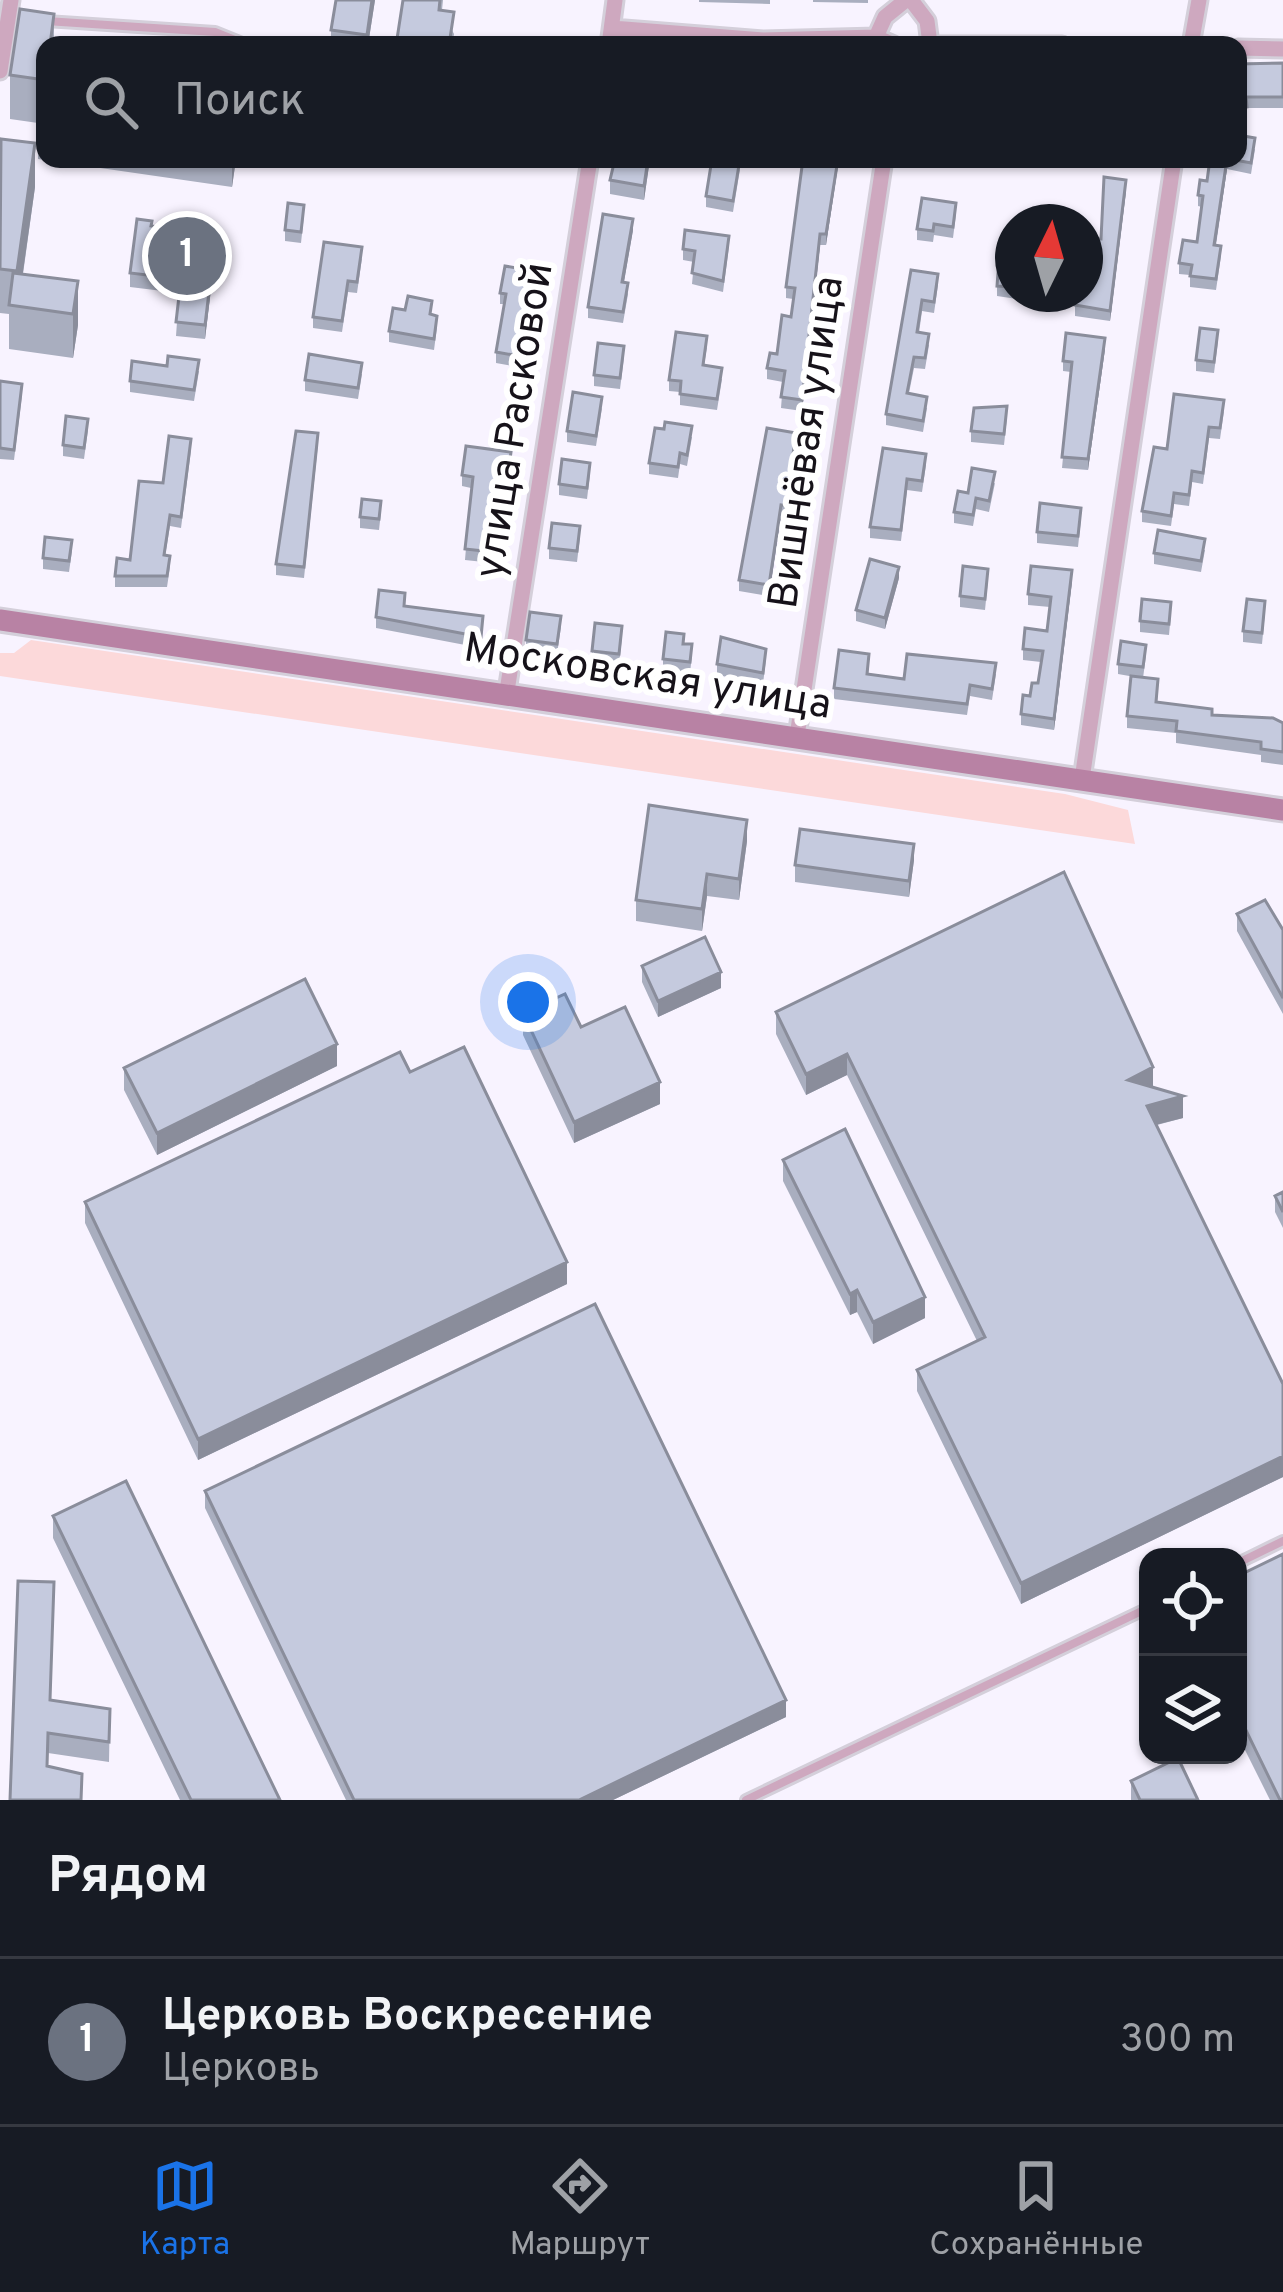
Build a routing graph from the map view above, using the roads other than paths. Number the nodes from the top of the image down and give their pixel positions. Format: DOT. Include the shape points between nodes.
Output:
graph roads {
  1 [pos="11,0"];
  2 [pos="614,0"];
  3 [pos="909,0"];
  4 [pos="1199,0"];
  5 [pos="8,19"];
  6 [pos="225,36"];
  7 [pos="611,36"];
  8 [pos="876,36"];
  9 [pos="928,36"];
  10 [pos="1193,36"];
  11 [pos="1247,48"];
  12 [pos="1283,49"];
  13 [pos="0,71"];
  14 [pos="589,168"];
  15 [pos="883,168"];
  16 [pos="1173,168"];
  17 [pos="0,620"];
  18 [pos="507,692"];
  19 [pos="797,736"];
  20 [pos="1082,779"];
  21 [pos="1283,810"];
  22 [pos="1283,1541"];
  23 [pos="1247,1559"];
  24 [pos="1139,1611"];
  25 [pos="746,1800"];
  1 -- 5 [label="street"];
  2 -- 7 [label="street"];
  3 -- 8 [label="street" via="885,17"];
  3 -- 9 [label="street"];
  4 -- 10 [label="street"];
  5 -- 6 [label="lane"];
  5 -- 13 [label="street"];
  11 -- 12 [label="street"];
  14 -- 18 [label="street, улица Расковой"];
  15 -- 19 [label="street, Вишнёвая улица"];
  16 -- 20 [label="street"];
  17 -- 18 [label="main road, Московская улица"];
  18 -- 19 [label="main road, Московская улица"];
  19 -- 20 [label="main road, Московская улица"];
  20 -- 21 [label="main road, Московская улица"];
  22 -- 23 [label="lane"];
  24 -- 25 [label="lane"];
}
